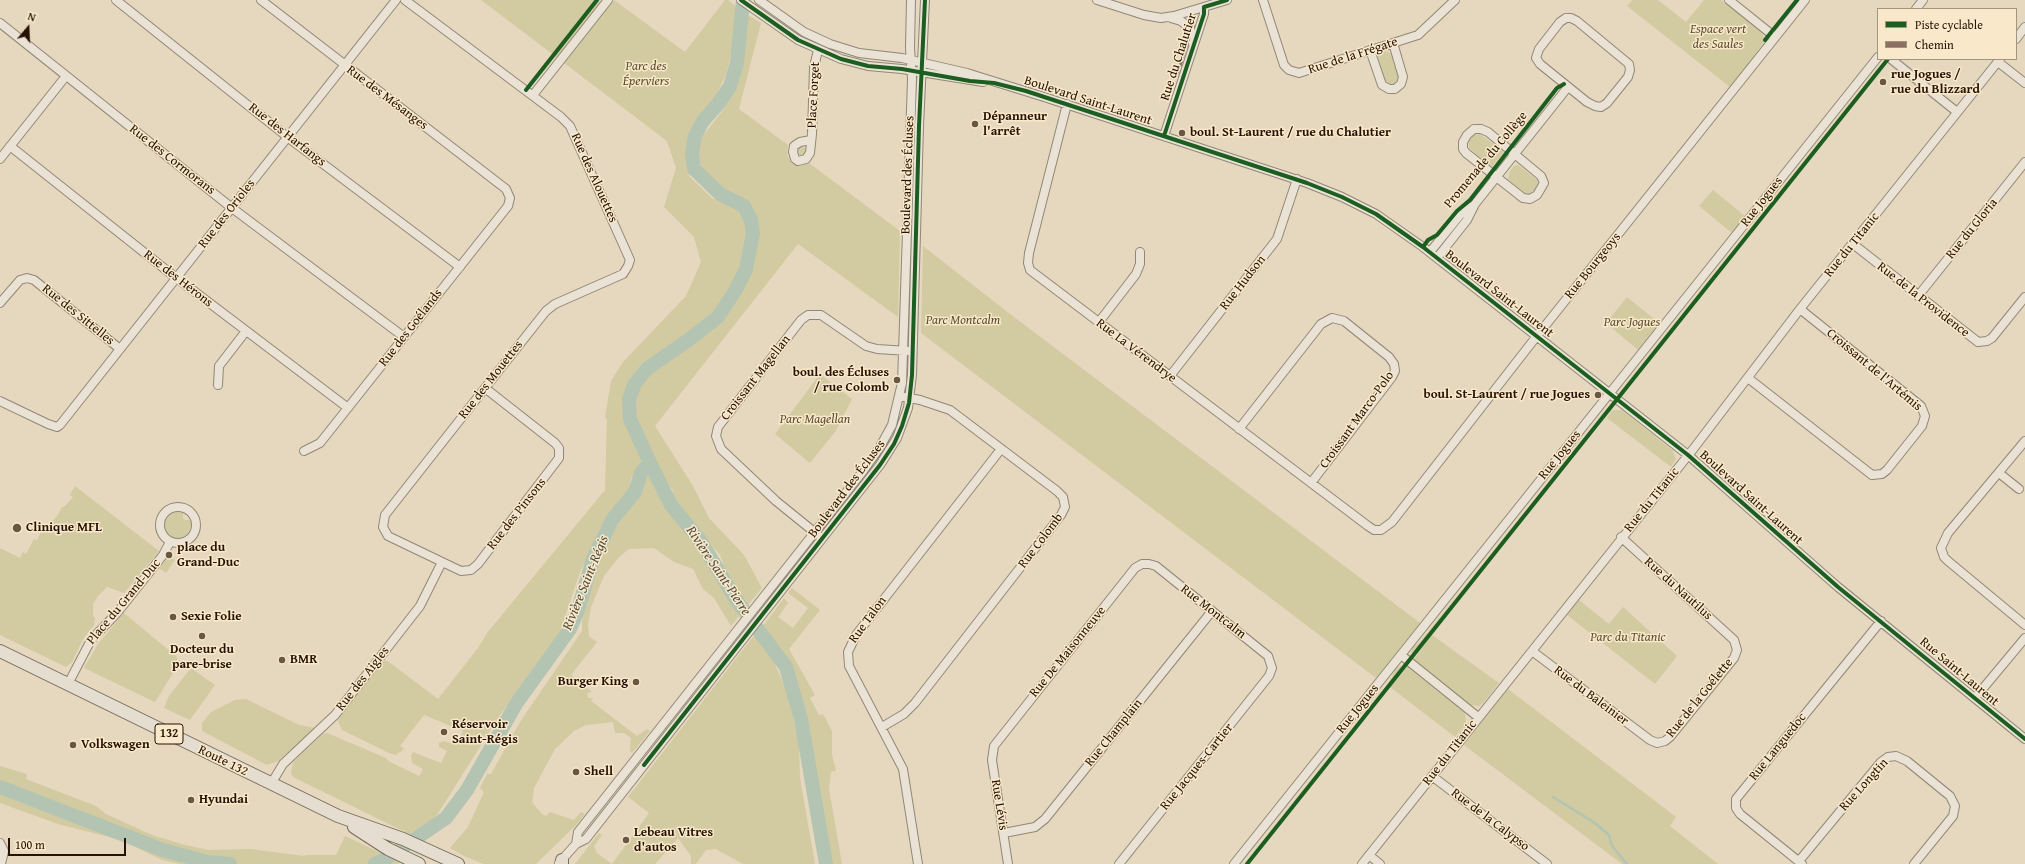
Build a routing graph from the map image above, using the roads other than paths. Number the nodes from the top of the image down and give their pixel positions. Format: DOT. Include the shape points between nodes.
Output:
graph roads {
  1 [pos="261,0"];
  2 [pos="396,0"];
  3 [pos="405,0"];
  4 [pos="608,0"];
  5 [pos="741,0"];
  6 [pos="759,0"];
  7 [pos="911,0"];
  8 [pos="925,0"];
  9 [pos="1097,0"];
  10 [pos="1227,0"];
  11 [pos="1263,0"];
  12 [pos="1455,0"];
  13 [pos="1729,0"];
  14 [pos="1805,0"];
  15 [pos="1923,0"];
  16 [pos="122,2"];
  17 [pos="1204,7"];
  18 [pos="1917,8"];
  19 [pos="1169,17"];
  20 [pos="0,23"];
  21 [pos="2025,27"];
  22 [pos="1775,38"];
  23 [pos="2017,38"];
  24 [pos="1393,43"];
  25 [pos="1193,48"];
  26 [pos="818,50"];
  27 [pos="1370,50"];
  28 [pos="1877,58"];
  29 [pos="910,60"];
  30 [pos="1892,60"];
  31 [pos="1999,60"];
  32 [pos="923,63"];
  33 [pos="344,66"];
  34 [pos="911,70"];
  35 [pos="922,72"];
  36 [pos="66,76"];
  37 [pos="994,82"];
  38 [pos="2025,83"];
  39 [pos="1568,87"];
  40 [pos="532,95"];
  41 [pos="1067,104"];
  42 [pos="1957,112"];
  43 [pos="1164,136"];
  44 [pos="288,137"];
  45 [pos="811,140"];
  46 [pos="10,146"];
  47 [pos="1514,154"];
  48 [pos="0,159"];
  49 [pos="2025,162"];
  50 [pos="1496,177"];
  51 [pos="1297,180"];
  52 [pos="510,198"];
  53 [pos="1475,204"];
  54 [pos="232,208"];
  55 [pos="1853,244"];
  56 [pos="1140,252"];
  57 [pos="1430,252"];
  58 [pos="1437,258"];
  59 [pos="628,266"];
  60 [pos="460,267"];
  61 [pos="177,278"];
  62 [pos="1918,296"];
  63 [pos="2025,297"];
  64 [pos="0,303"];
  65 [pos="1800,309"];
  66 [pos="1099,322"];
  67 [pos="246,331"];
  68 [pos="1537,336"];
  69 [pos="404,337"];
  70 [pos="120,349"];
  71 [pos="904,350"];
  72 [pos="913,351"];
  73 [pos="1170,376"];
  74 [pos="1748,378"];
  75 [pos="218,385"];
  76 [pos="485,388"];
  77 [pos="1609,393"];
  78 [pos="900,396"];
  79 [pos="910,398"];
  80 [pos="0,401"];
  81 [pos="348,408"];
  82 [pos="1239,429"];
  83 [pos="2025,440"];
  84 [pos="1001,449"];
  85 [pos="304,451"];
  86 [pos="1688,455"];
  87 [pos="1999,473"];
  88 [pos="1311,483"];
  89 [pos="2019,489"];
  90 [pos="1381,530"];
  91 [pos="815,532"];
  92 [pos="823,538"];
  93 [pos="1621,538"];
  94 [pos="170,542"];
  95 [pos="442,562"];
  96 [pos="1145,563"];
  97 [pos="1212,611"];
  98 [pos="1881,621"];
  99 [pos="2025,625"];
  100 [pos="2025,638"];
  101 [pos="1734,640"];
  102 [pos="0,651"];
  103 [pos="1532,651"];
  104 [pos="1400,655"];
  105 [pos="1272,668"];
  106 [pos="68,684"];
  107 [pos="1975,698"];
  108 [pos="1478,717"];
  109 [pos="882,727"];
  110 [pos="2025,739"];
  111 [pos="1650,740"];
  112 [pos="994,746"];
  113 [pos="1432,776"];
  114 [pos="271,784"];
  115 [pos="338,816"];
  116 [pos="1004,833"];
  117 [pos="0,843"];
  118 [pos="576,844"];
  119 [pos="1369,855"];
  120 [pos="561,863"];
  121 [pos="1801,863"];
  122 [pos="1,864"];
  123 [pos="419,864"];
  124 [pos="458,864"];
  125 [pos="918,864"];
  126 [pos="1008,864"];
  127 [pos="1119,864"];
  128 [pos="1234,864"];
  129 [pos="1362,864"];
  130 [pos="1380,864"];
  131 [pos="1547,864"];
  132 [pos="1914,864"];
  1 -- 33 [label="street, Rue des Mésanges"];
  2 -- 33 [label="street, Rue des Orioles"];
  3 -- 40 [label="street, Rue des Alouettes"];
  4 -- 40 [label="street"];
  5 -- 26 [label="street, Boulevard Saint-Laurent" via="798,40"];
  6 -- 29 [label="street, Boulevard Saint-Laurent" via="797,27 830,44 859,53"];
  7 -- 29 [label="street, Boulevard des Écluses"];
  8 -- 32 [label="street, Boulevard des Écluses"];
  9 -- 19 [label="street" via="1144,15"];
  10 -- 17 [label="street"];
  11 -- 27 [label="street, Rue de la Frégate" via="1284,65 1292,72 1304,72"];
  12 -- 24 [label="street, Rue de la Frégate" via="1420,34"];
  13 -- 22 [label="street"];
  14 -- 22 [label="street, Rue Bourgeoys"];
  15 -- 18 [label="street"];
  16 -- 44 [label="street, Rue des Harfangs"];
  17 -- 19 [label="street"];
  17 -- 25 [label="street, Rue du Chalutier"];
  19 -- 25 [label="street" via="1181,21 1190,28"];
  20 -- 36 [label="street, Rue des Cormorans"];
  21 -- 23 [label="street"];
  22 -- 68 [label="street, Rue Bourgeoys"];
  24 -- 27 [label="street, Rue de la Frégate"];
  24 -- 27 [label="street" via="1403,77 1401,84 1395,89 1382,85"];
  25 -- 43 [label="street, Rue du Chalutier"];
  26 -- 34 [label="street, Boulevard Saint-Laurent" via="860,65"];
  26 -- 45 [label="street, Place Forget" via="814,67"];
  28 -- 77 [label="street, Rue Jogues"];
  29 -- 32 [label="street, Boulevard Saint-Laurent"];
  29 -- 34 [label="street, Boulevard des Écluses"];
  30 -- 42 [label="street"];
  31 -- 38 [label="street"];
  31 -- 42 [label="street, Rue du Titanic"];
  32 -- 35 [label="street, Boulevard des Écluses"];
  32 -- 37 [label="street, Boulevard Saint-Laurent"];
  33 -- 44 [label="street, Rue des Orioles"];
  33 -- 52 [label="street, Rue des Mésanges" via="506,189"];
  34 -- 35 [label="street, Boulevard Saint-Laurent"];
  34 -- 71 [label="street, Boulevard des Écluses"];
  35 -- 37 [label="street, Boulevard Saint-Laurent" via="970,81"];
  35 -- 72 [label="street, Boulevard des Écluses"];
  36 -- 46 [label="street"];
  36 -- 54 [label="street, Rue des Cormorans"];
  37 -- 41 [label="street, Boulevard Saint-Laurent"];
  39 -- 39 [label="street" via="1591,105 1601,107 1628,77 1630,70 1628,61 1577,21 1568,18 1560,22 1539,49 1536,58"];
  39 -- 47 [label="street, Promenade du Collège"];
  40 -- 59 [label="street, Rue des Alouettes" via="561,117 572,130 628,254"];
  41 -- 43 [label="street, Boulevard Saint-Laurent"];
  41 -- 66 [label="street, Rue La Vérendrye" via="1028,263 1033,273"];
  42 -- 55 [label="street, Rue du Titanic"];
  43 -- 51 [label="street, Boulevard Saint-Laurent"];
  44 -- 54 [label="street, Rue des Orioles"];
  44 -- 60 [label="street, Rue des Harfangs"];
  46 -- 48 [label="street"];
  46 -- 61 [label="street, Rue des Hérons"];
  47 -- 50 [label="street, Promenade du Collège"];
  47 -- 50 [label="street" via="1543,179 1543,186 1537,195 1530,199 1523,198"];
  47 -- 50 [label="street" via="1484,130 1474,129 1467,135 1463,149"];
  49 -- 62 [label="street, Rue du Gloria"];
  50 -- 53 [label="street, Promenade du Collège"];
  51 -- 57 [label="street, Boulevard Saint-Laurent" via="1333,193 1368,210"];
  51 -- 73 [label="street, Rue Hudson" via="1277,239"];
  52 -- 60 [label="street, Rue des Goélands" via="508,206"];
  53 -- 57 [label="street, Promenade du Collège" via="1460,215"];
  53 -- 58 [label="street, Promenade du Collège" via="1467,220"];
  54 -- 61 [label="street, Rue des Orioles"];
  54 -- 69 [label="street, Rue des Cormorans"];
  55 -- 62 [label="street, Rue de la Providence"];
  55 -- 65 [label="street, Rue du Titanic"];
  56 -- 66 [label="street" via="1140,264 1136,274"];
  57 -- 58 [label="street, Boulevard Saint-Laurent"];
  58 -- 68 [label="street, Boulevard Saint-Laurent"];
  59 -- 76 [label="street, Rue des Mouettes" via="621,275 549,308"];
  60 -- 69 [label="street, Rue des Goélands"];
  61 -- 67 [label="street, Rue des Hérons"];
  61 -- 70 [label="street, Rue des Orioles"];
  62 -- 63 [label="street, Rue de la Providence" via="1980,342 1992,338"];
  64 -- 70 [label="street, Rue des Sittelles" via="20,280 34,280"];
  65 -- 74 [label="street, Rue du Titanic"];
  65 -- 74 [label="street, Croissant de l'Artémis" via="1921,406 1925,416 1922,426 1887,470 1882,474 1872,475"];
  66 -- 73 [label="street, Rue La Vérendrye"];
  67 -- 75 [label="street" via="220,366"];
  67 -- 81 [label="street, Rue des Hérons"];
  68 -- 77 [label="street, Boulevard Saint-Laurent"];
  68 -- 90 [label="street, Rue Bourgeoys" via="1392,522"];
  69 -- 81 [label="street, Rue des Goélands"];
  70 -- 80 [label="street, Rue des Orioles" via="57,427"];
  71 -- 72 [label="street, Croissant Magellan"];
  71 -- 78 [label="street, Boulevard des Écluses"];
  71 -- 91 [label="street, Croissant Magellan" via="866,346 821,315 808,314 718,427 716,436 721,449 776,501"];
  72 -- 79 [label="street, Boulevard des Écluses"];
  73 -- 82 [label="street, Rue La Vérendrye"];
  74 -- 86 [label="street, Rue du Titanic"];
  76 -- 95 [label="street, Rue des Mouettes" via="383,520 386,534"];
  76 -- 95 [label="street, Rue des Pinsons" via="555,443 559,448 559,461 478,564 468,571"];
  77 -- 86 [label="street, Boulevard Saint-Laurent"];
  77 -- 104 [label="street, Rue Jogues"];
  78 -- 79 [label="street, Rue Colomb"];
  78 -- 91 [label="street, Boulevard des Écluses" via="894,420 880,447"];
  79 -- 84 [label="street, Rue Colomb" via="947,408"];
  79 -- 92 [label="street, Boulevard des Écluses" via="902,426 891,448"];
  81 -- 85 [label="street, Rue des Goélands" via="320,443"];
  82 -- 88 [label="street, Rue La Vérendrye"];
  82 -- 88 [label="street, Croissant Marco-Polo" via="1321,324 1332,318 1344,321 1389,357 1395,371"];
  83 -- 87 [label="street"];
  84 -- 109 [label="street, Rue Talon" via="851,642 848,652 849,666"];
  84 -- 109 [label="street, Rue Colomb" via="1060,493 1065,504 1063,513 915,703 904,714"];
  86 -- 93 [label="street, Rue du Titanic"];
  86 -- 98 [label="street, Boulevard Saint-Laurent" via="1806,560"];
  87 -- 89 [label="street"];
  87 -- 99 [label="street" via="1944,538 1941,552 1948,561"];
  88 -- 90 [label="street, Rue La Vérendrye" via="1371,528"];
  91 -- 92 [label="street, Croissant Magellan"];
  91 -- 118 [label="street, Boulevard des Écluses" via="578,832"];
  92 -- 118 [label="street, Boulevard des Écluses" via="586,839"];
  93 -- 101 [label="street, Rue du Nautilus"];
  93 -- 103 [label="street, Rue du Titanic"];
  94 -- 94 [label="street" via="185,542 195,533 195,520 188,510 182,507 173,508 162,516 160,531"];
  94 -- 106 [label="street, Place du Grand-Duc" via="117,612 91,640"];
  95 -- 114 [label="street, Rue des Aigles" via="420,606 335,715 283,764"];
  96 -- 97 [label="street, Rue Montcalm" via="1156,566"];
  96 -- 112 [label="street, Rue De Maisonneuve" via="1135,568"];
  97 -- 105 [label="street, Rue Montcalm" via="1268,656"];
  97 -- 116 [label="street, Rue Champlain" via="1045,819 1035,827"];
  98 -- 107 [label="street, Rue Saint-Laurent"];
  98 -- 121 [label="street, Rue Languedoc" via="1736,799 1738,812"];
  100 -- 107 [label="street"];
  101 -- 111 [label="street, Rue de la Goélette" via="1737,650 1734,658 1670,737 1661,743"];
  102 -- 106 [label="highway, Route 132 / 132"];
  103 -- 108 [label="street, Rue du Titanic"];
  103 -- 111 [label="street, Rue du Baleinier"];
  104 -- 108 [label="street"];
  104 -- 128 [label="street, Rue Jogues"];
  105 -- 127 [label="street, Rue Jacques-Cartier" via="1269,676"];
  106 -- 114 [label="highway, Route 132 / 132"];
  107 -- 110 [label="street, Rue Saint-Laurent"];
  108 -- 113 [label="street, Rue du Titanic"];
  109 -- 125 [label="street, Rue Talon" via="904,773"];
  112 -- 116 [label="street, Rue Lévis" via="992,760"];
  113 -- 119 [label="street, Rue du Titanic"];
  113 -- 131 [label="street, Rue de la Calypso"];
  114 -- 115 [label="highway, Route 132 / 132"];
  115 -- 123 [label="highway, Route 132 / 132" via="388,848"];
  115 -- 124 [label="highway, Route 132 / 132" via="403,839"];
  116 -- 126 [label="street, Rue Lévis"];
  117 -- 122 [label="street" via="4,851"];
  118 -- 120 [label="street"];
  119 -- 129 [label="street, Rue du Titanic"];
  119 -- 130 [label="street"];
  121 -- 132 [label="street, Rue Longtin" via="1881,762 1888,757 1896,756 1907,761 1950,796 1955,806 1953,816"];
}
